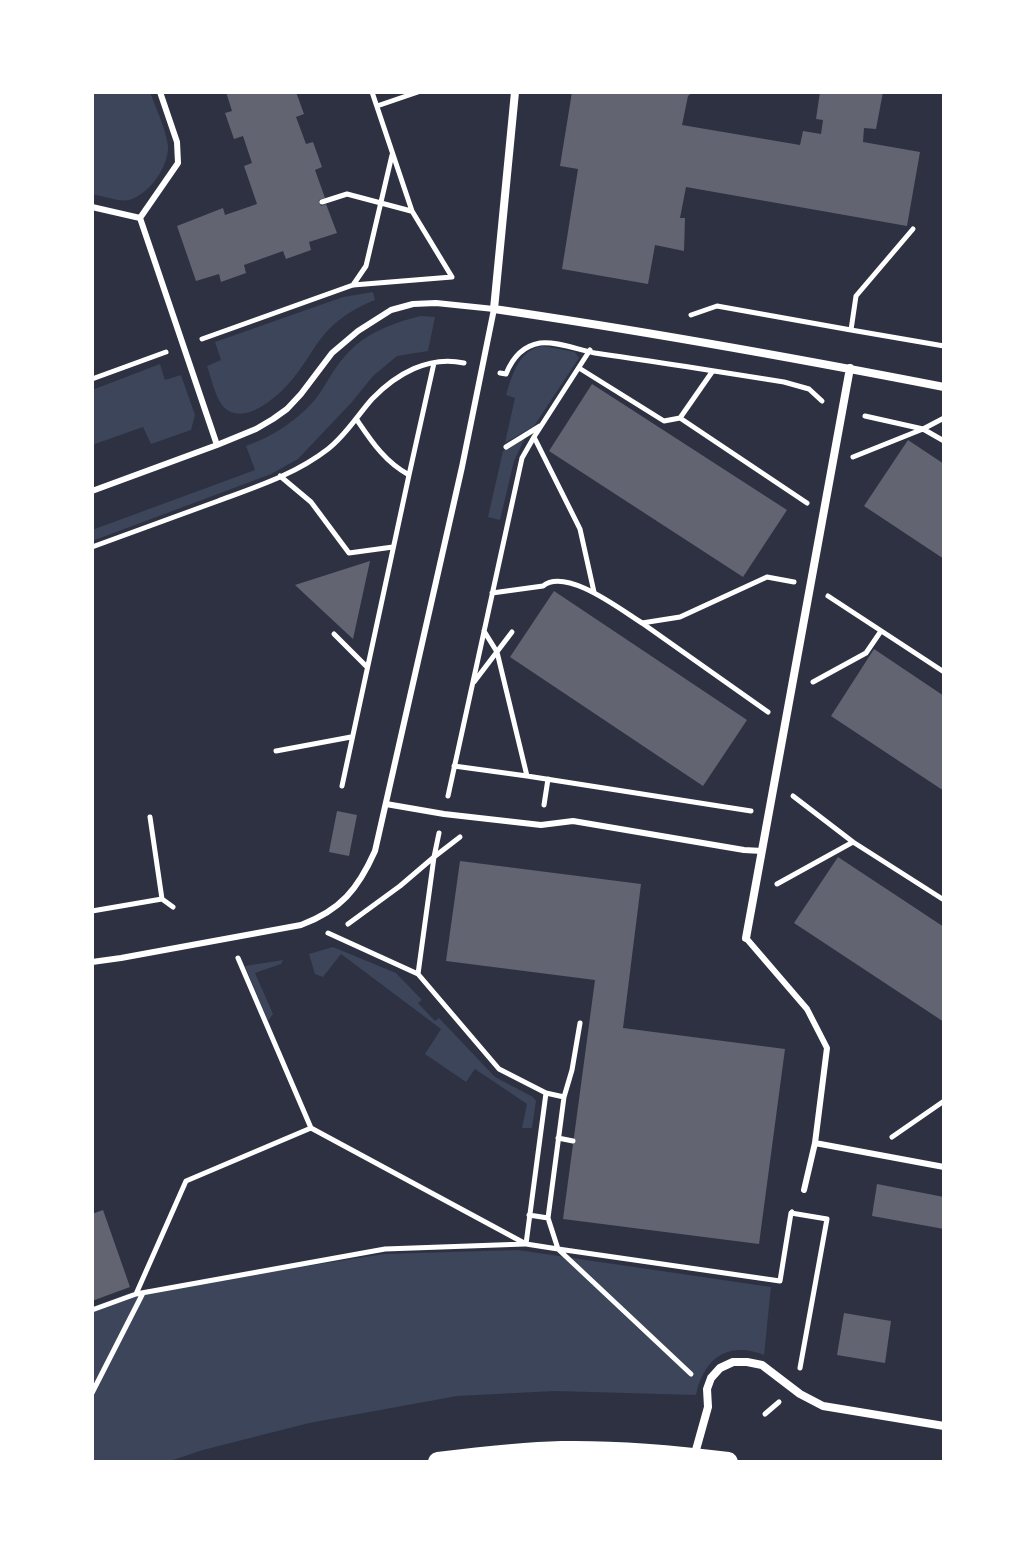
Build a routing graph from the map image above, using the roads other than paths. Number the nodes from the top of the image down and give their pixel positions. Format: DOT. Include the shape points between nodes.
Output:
graph roads {
  1 [pos="160,92"];
  2 [pos="515,92"];
  3 [pos="92,207"];
  4 [pos="140,218"];
  5 [pos="494,309"];
  6 [pos="850,368"];
  7 [pos="944,387"];
  8 [pos="217,445"];
  9 [pos="92,491"];
  10 [pos="386,804"];
  11 [pos="762,851"];
  12 [pos="746,938"];
  13 [pos="92,962"];
  14 [pos="815,1143"];
  15 [pos="944,1167"];
  16 [pos="804,1190"];
  17 [pos="944,1426"];
  18 [pos="694,1458"];
  19 [pos="438,1462"];
  20 [pos="728,1462"];
  1 -- 4 [label="lane" via="177,142 178,163"];
  2 -- 5 [label="street"];
  3 -- 4 [label="lane"];
  4 -- 8 [label="lane"];
  5 -- 6 [label="street"];
  5 -- 8 [label="lane" via="436,303 391,310 332,353 287,409"];
  5 -- 10 [label="lane"];
  6 -- 7 [label="street"];
  6 -- 11 [label="street"];
  8 -- 9 [label="lane"];
  10 -- 11 [label="lane" via="541,825 573,821"];
  10 -- 13 [label="lane" via="366,872 343,902 327,913 301,925"];
  11 -- 12 [label="street"];
  12 -- 14 [label="lane" via="807,1009 827,1048"];
  14 -- 15 [label="lane"];
  14 -- 16 [label="lane"];
  17 -- 18 [label="street" via="823,1406 762,1365 733,1362 711,1378"];
  18 -- 19 [label="main road" via="563,1451"];
  18 -- 20 [label="main road"];
}
